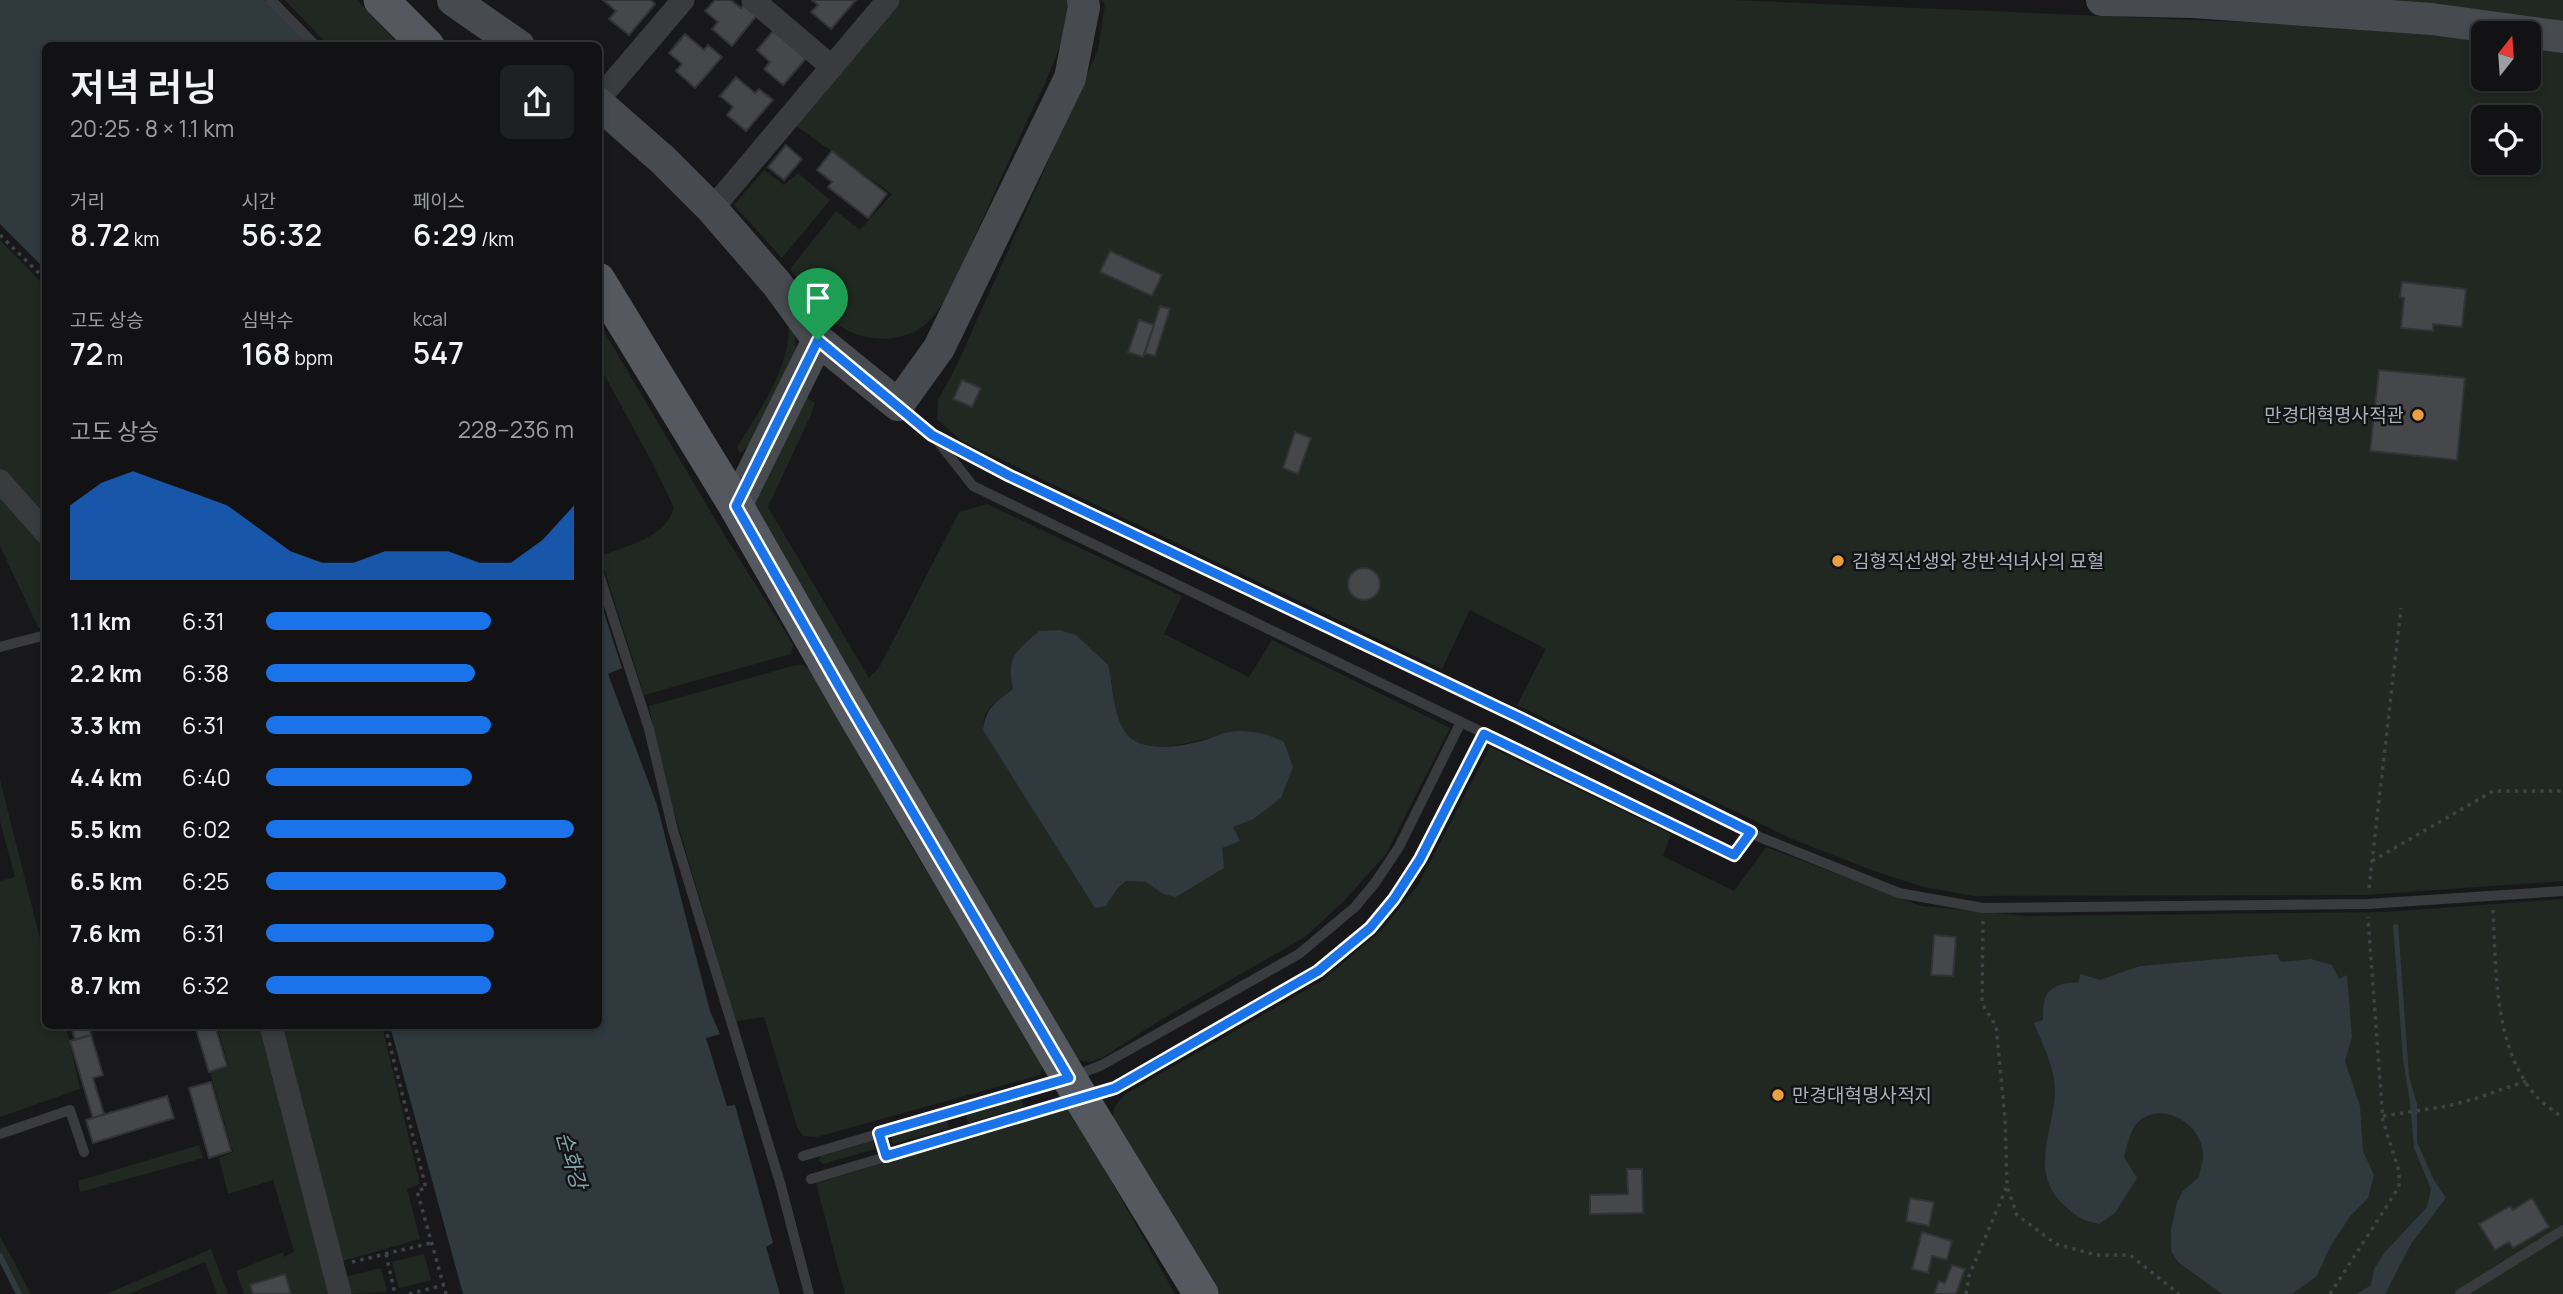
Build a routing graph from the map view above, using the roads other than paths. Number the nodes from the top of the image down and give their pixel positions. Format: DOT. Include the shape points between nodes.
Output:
graph roads {
  1 [pos="271,0"];
  2 [pos="381,0"];
  3 [pos="683,0"];
  4 [pos="753,0"];
  5 [pos="888,0"];
  6 [pos="1083,0"];
  7 [pos="2102,0"];
  8 [pos="472,5"];
  9 [pos="2563,37"];
  10 [pos="312,42"];
  11 [pos="423,42"];
  12 [pos="514,42"];
  13 [pos="832,67"];
  14 [pos="602,96"];
  15 [pos="602,105"];
  16 [pos="712,209"];
  17 [pos="602,287"];
  18 [pos="818,340"];
  19 [pos="898,405"];
  20 [pos="932,435"];
  21 [pos="0,481"];
  22 [pos="736,506"];
  23 [pos="42,528"];
  24 [pos="602,583"];
  25 [pos="42,636"];
  26 [pos="0,647"];
  27 [pos="1461,722"];
  28 [pos="1484,734"];
  29 [pos="1751,832"];
  30 [pos="1399,847"];
  31 [pos="1420,859"];
  32 [pos="2563,891"];
  33 [pos="1229,994"];
  34 [pos="1240,1015"];
  35 [pos="272,1029"];
  36 [pos="1075,1088"];
  37 [pos="955,1111"];
  38 [pos="879,1133"];
  39 [pos="962,1133"];
  40 [pos="0,1134"];
  41 [pos="84,1152"];
  42 [pos="803,1156"];
  43 [pos="886,1156"];
  44 [pos="811,1179"];
  45 [pos="2563,1230"];
  46 [pos="340,1294"];
  47 [pos="809,1294"];
  48 [pos="1201,1294"];
  49 [pos="2460,1294"];
  1 -- 10 [label="lane"];
  2 -- 11 [label="main road"];
  3 -- 14 [label="street"];
  4 -- 13 [label="street"];
  5 -- 13 [label="street"];
  6 -- 19 [label="main road" via="1070,78 939,348"];
  7 -- 9 [label="main road" via="2432,19"];
  8 -- 12 [label="main road"];
  13 -- 16 [label="street"];
  15 -- 16 [label="main road"];
  16 -- 18 [label="main road"];
  17 -- 22 [label="main road"];
  18 -- 19 [label="main road"];
  18 -- 22 [label="main road"];
  19 -- 20 [label="lane"];
  20 -- 27 [label="lane" via="973,486"];
  20 -- 29 [label="lane"];
  21 -- 23 [label="street"];
  22 -- 36 [label="main road"];
  24 -- 47 [label="lane" via="649,729 673,831 781,1185"];
  25 -- 26 [label="lane"];
  27 -- 28 [label="lane"];
  27 -- 30 [label="lane"];
  28 -- 29 [label="lane" via="1734,855"];
  28 -- 31 [label="lane"];
  29 -- 32 [label="lane" via="1899,893 1983,908 2367,904"];
  30 -- 31 [label="lane"];
  30 -- 33 [label="lane" via="1355,907 1298,954"];
  31 -- 34 [label="lane" via="1370,928 1318,971"];
  33 -- 34 [label="lane"];
  33 -- 36 [label="lane" via="1102,1065"];
  34 -- 36 [label="lane" via="1115,1088"];
  35 -- 46 [label="street"];
  36 -- 37 [label="lane"];
  36 -- 39 [label="lane"];
  36 -- 48 [label="main road"];
  37 -- 38 [label="lane"];
  37 -- 39 [label="lane"];
  38 -- 42 [label="lane"];
  38 -- 43 [label="lane"];
  39 -- 43 [label="lane"];
  40 -- 41 [label="lane" via="70,1110"];
  43 -- 44 [label="lane"];
  45 -- 49 [label="lane"];
}
